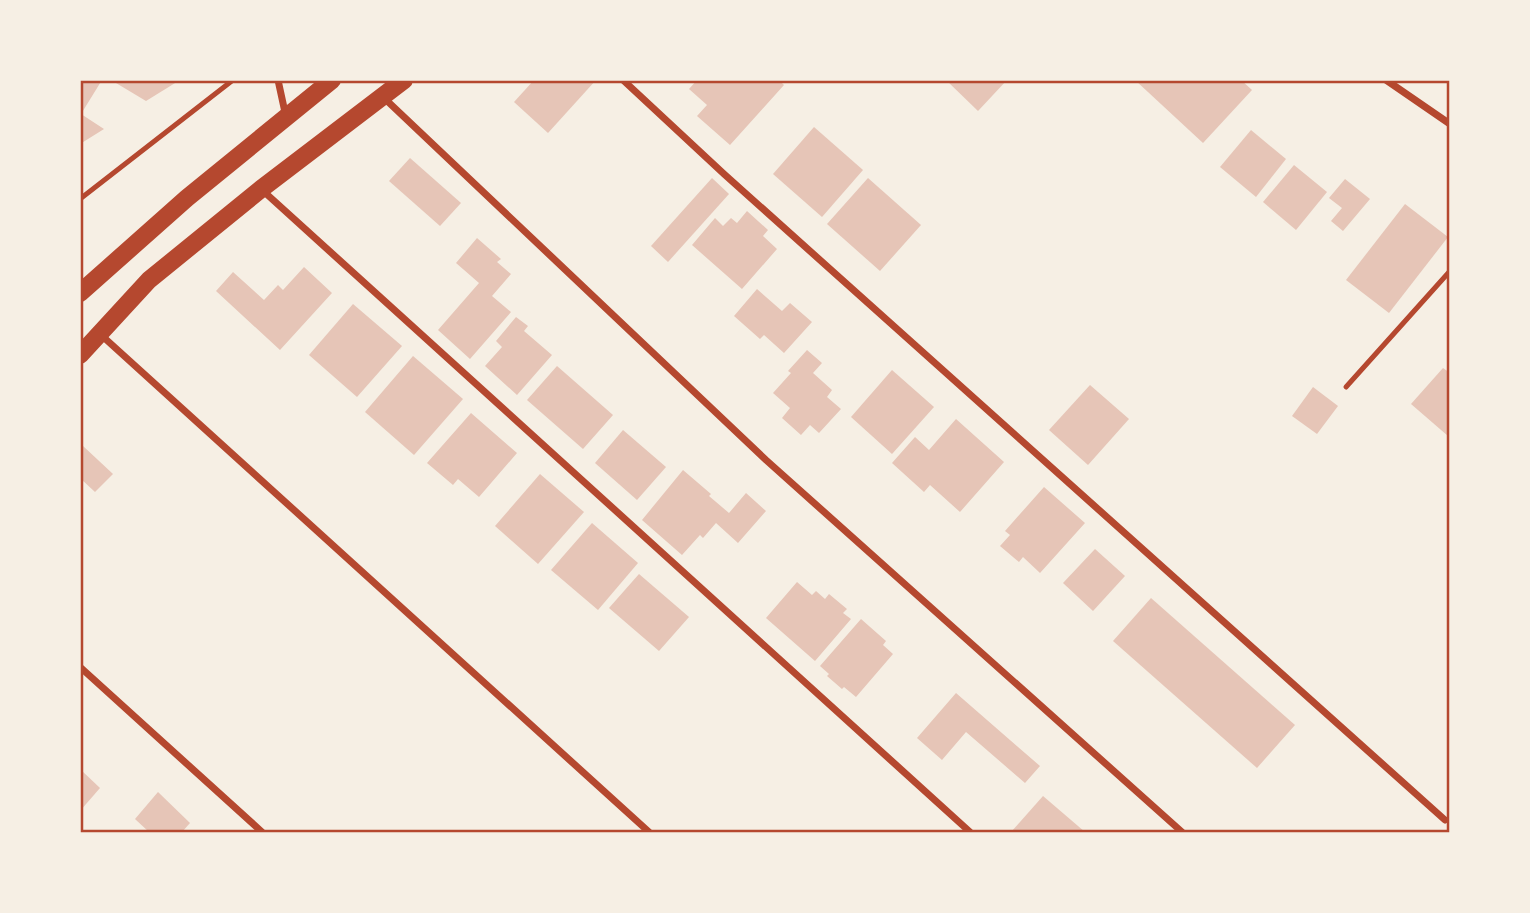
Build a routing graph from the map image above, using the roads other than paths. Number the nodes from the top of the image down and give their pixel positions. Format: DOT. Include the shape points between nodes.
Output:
graph roads {
  1 [pos="233,80"];
  2 [pos="278,80"];
  3 [pos="332,80"];
  4 [pos="404,80"];
  5 [pos="623,80"];
  6 [pos="1386,80"];
  7 [pos="383,97"];
  8 [pos="286,118"];
  9 [pos="1450,124"];
  10 [pos="261,189"];
  11 [pos="80,199"];
  12 [pos="1450,271"];
  13 [pos="80,293"];
  14 [pos="100,334"];
  15 [pos="80,355"];
  16 [pos="1346,387"];
  17 [pos="80,667"];
  18 [pos="1445,820"];
  19 [pos="262,832"];
  20 [pos="649,832"];
  21 [pos="970,832"];
  22 [pos="1182,832"];
  1 -- 11 [label="lane"];
  2 -- 8 [label="street"];
  3 -- 8 [label="main road"];
  4 -- 7 [label="main road"];
  5 -- 18 [label="street"];
  6 -- 9 [label="street"];
  7 -- 10 [label="main road"];
  7 -- 22 [label="street" via="766,460"];
  8 -- 13 [label="main road"];
  10 -- 14 [label="main road" via="149,280"];
  10 -- 21 [label="street"];
  12 -- 16 [label="lane"];
  14 -- 15 [label="main road"];
  14 -- 20 [label="street"];
  17 -- 19 [label="street"];
}
